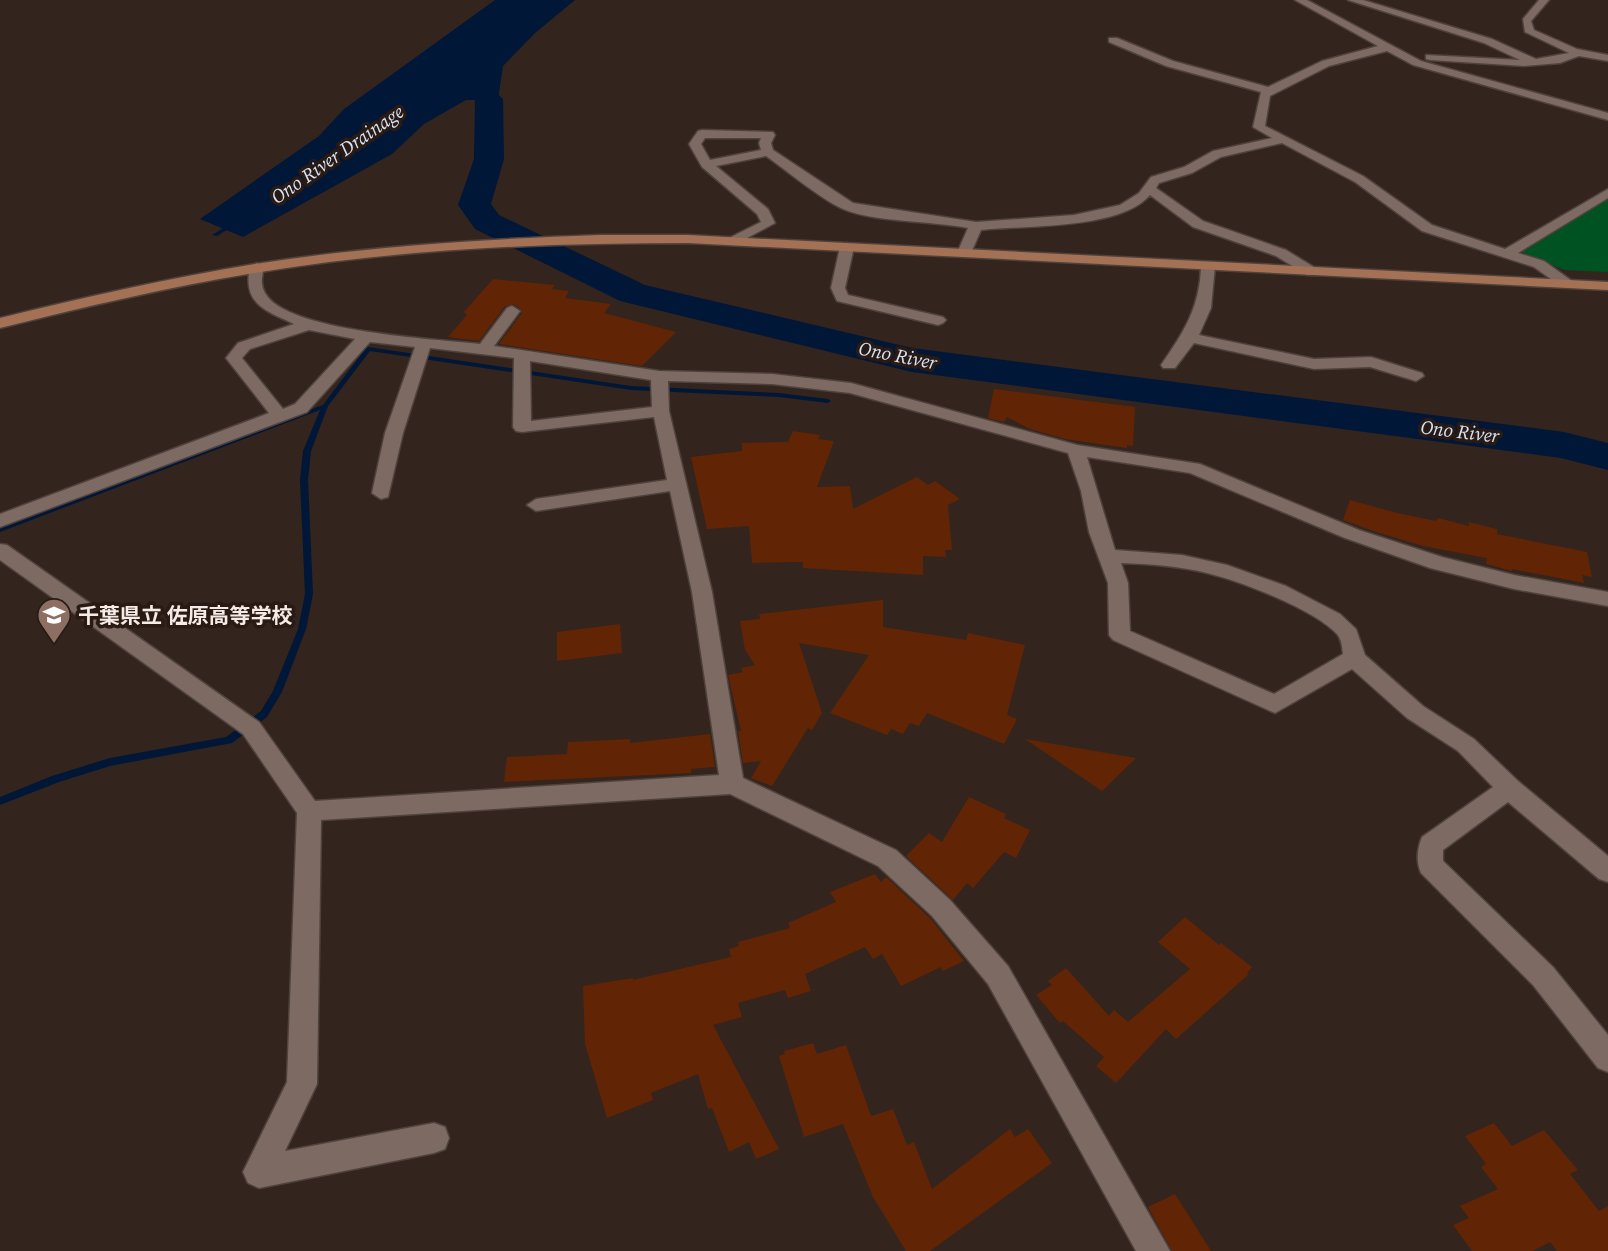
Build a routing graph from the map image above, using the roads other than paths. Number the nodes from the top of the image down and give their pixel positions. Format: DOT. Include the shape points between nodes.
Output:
graph roads {
  1 [pos="1300,0"];
  2 [pos="1353,0"];
  3 [pos="1544,0"];
  4 [pos="1113,40"];
  5 [pos="1385,48"];
  6 [pos="1574,52"];
  7 [pos="1400,55"];
  8 [pos="1608,58"];
  9 [pos="1534,61"];
  10 [pos="1269,91"];
  11 [pos="1605,114"];
  12 [pos="1281,140"];
  13 [pos="768,152"];
  14 [pos="706,163"];
  15 [pos="1151,190"];
  16 [pos="1608,192"];
  17 [pos="976,226"];
  18 [pos="734,241"];
  19 [pos="847,247"];
  20 [pos="964,253"];
  21 [pos="1508,253"];
  22 [pos="1208,266"];
  23 [pos="257,267"];
  24 [pos="1312,272"];
  25 [pos="1567,284"];
  26 [pos="1608,286"];
  27 [pos="512,310"];
  28 [pos="938,320"];
  29 [pos="0,323"];
  30 [pos="308,326"];
  31 [pos="366,337"];
  32 [pos="1192,338"];
  33 [pos="423,345"];
  34 [pos="484,349"];
  35 [pos="522,355"];
  36 [pos="1170,365"];
  37 [pos="1416,376"];
  38 [pos="660,392"];
  39 [pos="280,416"];
  40 [pos="1076,450"];
  41 [pos="678,484"];
  42 [pos="382,493"];
  43 [pos="536,505"];
  44 [pos="0,521"];
  45 [pos="0,550"];
  46 [pos="1109,556"];
  47 [pos="1608,599"];
  48 [pos="1354,657"];
  49 [pos="732,784"];
  50 [pos="1509,788"];
  51 [pos="309,811"];
  52 [pos="1608,871"];
  53 [pos="1608,1058"];
  54 [pos="434,1138"];
  55 [pos="1154,1251"];
  1 -- 5 [label="street"];
  2 -- 9 [label="street" via="1488,41"];
  3 -- 6 [label="street" via="1532,11 1526,25 1530,32"];
  4 -- 10 [label="street" via="1203,74"];
  5 -- 7 [label="street"];
  5 -- 10 [label="street" via="1327,61"];
  6 -- 8 [label="street"];
  6 -- 9 [label="street" via="1562,59"];
  7 -- 9 [label="street"];
  7 -- 11 [label="street"];
  10 -- 12 [label="street" via="1259,127"];
  12 -- 15 [label="street" via="1217,154 1188,170 1155,180"];
  12 -- 21 [label="street" via="1359,179 1427,228"];
  13 -- 14 [label="street"];
  13 -- 14 [label="street" via="765,143 769,135 702,134 695,144"];
  13 -- 17 [label="street" via="848,206"];
  14 -- 18 [label="street" via="763,212 768,223"];
  15 -- 17 [label="street" via="1109,212 1045,224"];
  15 -- 24 [label="street" via="1198,224 1281,253"];
  16 -- 21 [label="street"];
  17 -- 20 [label="street"];
  18 -- 19 [label="street"];
  18 -- 23 [label="street" via="569,238 480,242"];
  19 -- 20 [label="street"];
  19 -- 28 [label="street" via="838,288 842,298"];
  20 -- 22 [label="street"];
  21 -- 25 [label="street" via="1539,264"];
  22 -- 24 [label="street"];
  22 -- 32 [label="street" via="1209,290"];
  23 -- 29 [label="street" via="105,296"];
  23 -- 30 [label="street" via="254,282 258,295 268,306"];
  24 -- 25 [label="street"];
  25 -- 26 [label="street"];
  27 -- 34 [label="street"];
  30 -- 31 [label="street"];
  30 -- 39 [label="street" via="244,346 234,358"];
  31 -- 33 [label="street"];
  31 -- 39 [label="street" via="302,408"];
  32 -- 36 [label="street"];
  32 -- 37 [label="street" via="1314,364 1371,362"];
  33 -- 34 [label="street"];
  33 -- 42 [label="street" via="394,433"];
  34 -- 35 [label="street"];
  35 -- 38 [label="street"];
  35 -- 38 [label="street" via="522,427"];
  38 -- 40 [label="street" via="772,379 851,388"];
  38 -- 41 [label="street"];
  39 -- 44 [label="street"];
  40 -- 46 [label="street"];
  40 -- 47 [label="street" via="1194,468 1352,534 1437,563"];
  41 -- 43 [label="street"];
  41 -- 49 [label="street" via="702,592"];
  45 -- 51 [label="street" via="248,725"];
  46 -- 48 [label="street" via="1209,566 1268,587 1331,617 1352,640"];
  46 -- 48 [label="street" via="1118,583 1120,635 1275,704"];
  48 -- 50 [label="street" via="1415,712 1466,745"];
  49 -- 51 [label="street"];
  49 -- 55 [label="street" via="887,858 941,908 998,975"];
  50 -- 52 [label="street"];
  50 -- 53 [label="street" via="1431,845 1430,865 1543,976"];
  51 -- 54 [label="street" via="302,1084 259,1172"];
}
